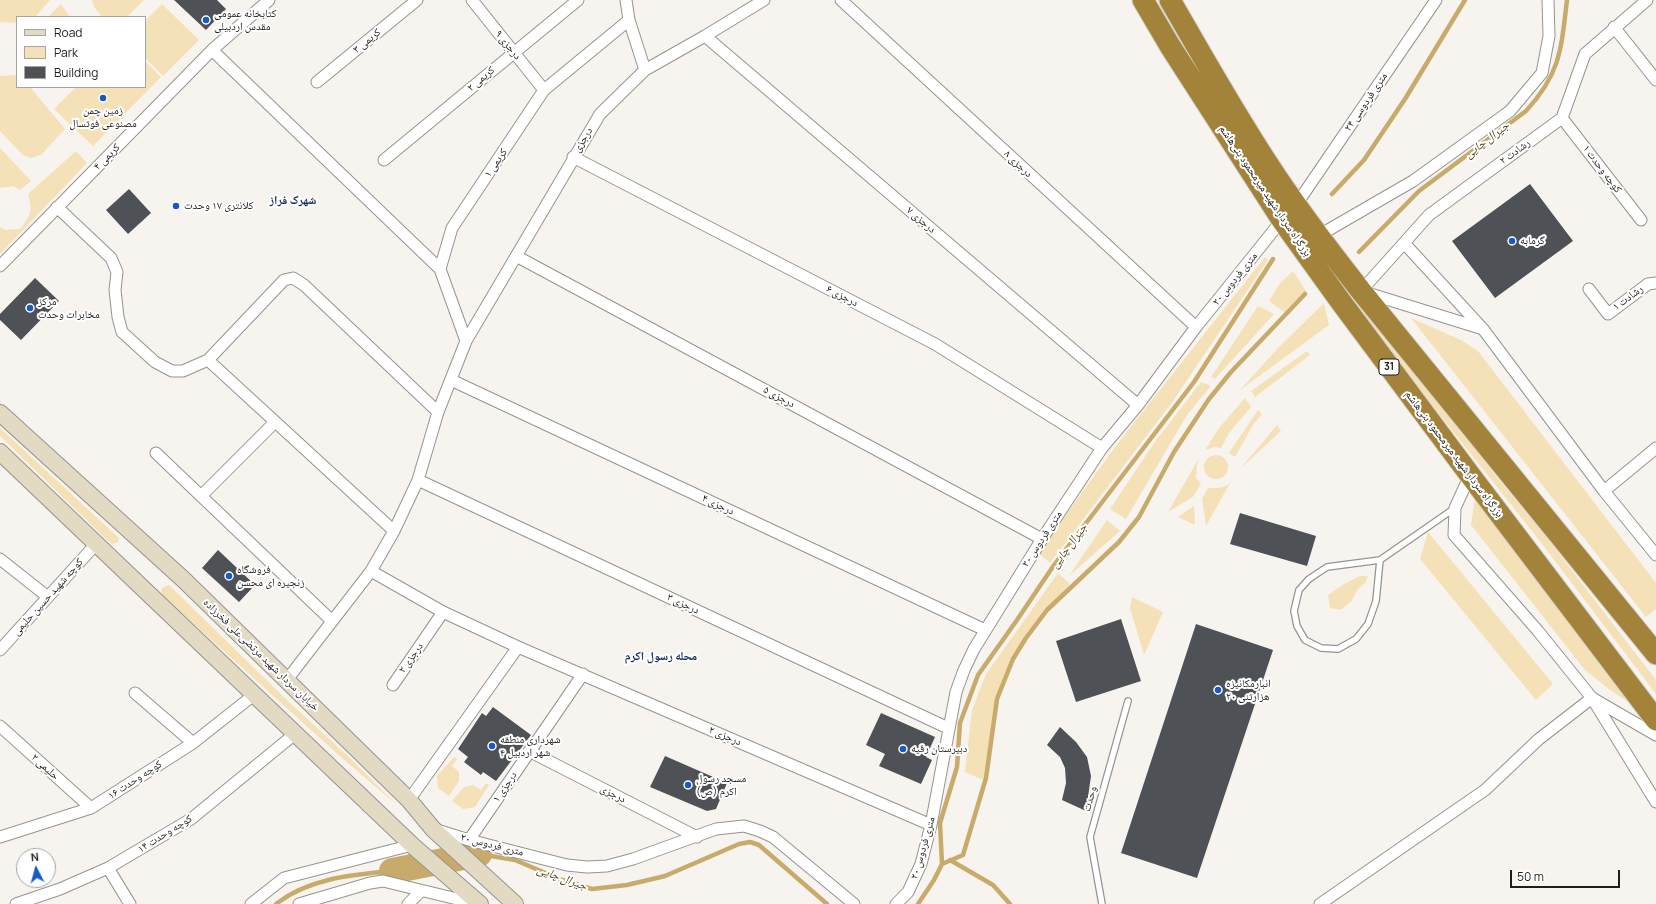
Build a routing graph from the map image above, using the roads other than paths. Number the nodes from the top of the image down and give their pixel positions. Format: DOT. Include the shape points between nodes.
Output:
graph roads {
  1 [pos="269,0"];
  2 [pos="417,0"];
  3 [pos="472,0"];
  4 [pos="578,0"];
  5 [pos="626,0"];
  6 [pos="764,0"];
  7 [pos="841,0"];
  8 [pos="1143,0"];
  9 [pos="1170,0"];
  10 [pos="1436,0"];
  11 [pos="1548,0"];
  12 [pos="1647,0"];
  13 [pos="748,4"];
  14 [pos="629,20"];
  15 [pos="1614,27"];
  16 [pos="705,36"];
  17 [pos="212,50"];
  18 [pos="514,52"];
  19 [pos="645,70"];
  20 [pos="1656,80"];
  21 [pos="317,82"];
  22 [pos="544,90"];
  23 [pos="1562,118"];
  24 [pos="573,157"];
  25 [pos="384,160"];
  26 [pos="1296,205"];
  27 [pos="57,208"];
  28 [pos="1282,220"];
  29 [pos="1641,220"];
  30 [pos="1318,236"];
  31 [pos="1404,243"];
  32 [pos="516,256"];
  33 [pos="0,266"];
  34 [pos="440,270"];
  35 [pos="1656,283"];
  36 [pos="1589,289"];
  37 [pos="1361,291"];
  38 [pos="1196,327"];
  39 [pos="1483,328"];
  40 [pos="466,341"];
  41 [pos="208,360"];
  42 [pos="451,380"];
  43 [pos="1138,405"];
  44 [pos="438,412"];
  45 [pos="0,413"];
  46 [pos="275,422"];
  47 [pos="1102,448"];
  48 [pos="1656,448"];
  49 [pos="0,452"];
  50 [pos="156,454"];
  51 [pos="1470,475"];
  52 [pos="418,480"];
  53 [pos="1604,491"];
  54 [pos="200,496"];
  55 [pos="1455,508"];
  56 [pos="394,531"];
  57 [pos="1042,539"];
  58 [pos="96,544"];
  59 [pos="1656,555"];
  60 [pos="0,559"];
  61 [pos="1380,560"];
  62 [pos="371,571"];
  63 [pos="48,597"];
  64 [pos="443,612"];
  65 [pos="332,621"];
  66 [pos="985,630"];
  67 [pos="518,647"];
  68 [pos="0,650"];
  69 [pos="1656,654"];
  70 [pos="583,674"];
  71 [pos="286,680"];
  72 [pos="393,684"];
  73 [pos="135,693"];
  74 [pos="255,694"];
  75 [pos="1592,698"];
  76 [pos="1128,701"];
  77 [pos="1656,720"];
  78 [pos="0,726"];
  79 [pos="948,728"];
  80 [pos="296,733"];
  81 [pos="1656,735"];
  82 [pos="193,742"];
  83 [pos="529,751"];
  84 [pos="409,800"];
  85 [pos="1656,802"];
  86 [pos="91,808"];
  87 [pos="931,825"];
  88 [pos="433,829"];
  89 [pos="0,837"];
  90 [pos="697,837"];
  91 [pos="469,840"];
  92 [pos="413,846"];
  93 [pos="108,868"];
  94 [pos="421,891"];
  95 [pos="477,902"];
  96 [pos="18,904"];
  97 [pos="130,904"];
  98 [pos="251,904"];
  99 [pos="299,904"];
  100 [pos="408,904"];
  101 [pos="515,904"];
  102 [pos="854,904"];
  103 [pos="896,904"];
  104 [pos="1102,904"];
  105 [pos="1320,904"];
  1 -- 17 [label="street, کریمی ۴"];
  2 -- 21 [label="street, کریمی ۳"];
  3 -- 18 [label="street, درجزی ۹"];
  4 -- 18 [label="street, کریمی ۲"];
  5 -- 14 [label="street"];
  6 -- 13 [label="street, درجزی"];
  7 -- 38 [label="street, درجزی ۸"];
  8 -- 28 [label="highway, بزرگراه سردار شهید میرمحمود بنی‌هاشم / 31"];
  9 -- 26 [label="highway, بزرگراه سردار شهید میرمحمود بنی‌هاشم / 31" via="1215,80"];
  10 -- 26 [label="street, ۲۴ متری فردوسی"];
  11 -- 30 [label="street" via="1548,36 1542,73 1510,111 1413,181"];
  12 -- 15 [label="street"];
  13 -- 16 [label="street, درجزی"];
  14 -- 19 [label="street"];
  14 -- 22 [label="street, کریمی ۱"];
  15 -- 20 [label="street"];
  15 -- 23 [label="street" via="1585,54"];
  16 -- 19 [label="street, درجزی"];
  16 -- 43 [label="street, درجزی ۷"];
  17 -- 27 [label="street, کریمی ۴"];
  17 -- 34 [label="street"];
  18 -- 22 [label="street, درجزی ۹"];
  18 -- 25 [label="street, کریمی ۲"];
  19 -- 24 [label="street, درجزی" via="600,114"];
  22 -- 34 [label="street, کریمی ۱" via="452,228"];
  23 -- 29 [label="street, کوچه وحدت ۱"];
  23 -- 31 [label="street, رشادت ۲" via="1429,215"];
  24 -- 32 [label="street, درجزی"];
  24 -- 47 [label="street, درجزی ۶" via="935,344"];
  26 -- 30 [label="highway, بزرگراه سردار شهید میرمحمود بنی‌هاشم / 31"];
  27 -- 33 [label="street, کریمی ۴"];
  27 -- 41 [label="street" via="111,258 117,272 114,290 122,332 155,362 172,371 183,371"];
  28 -- 38 [label="street, ۲۰ متری فردوس"];
  28 -- 51 [label="highway, بزرگراه سردار شهید میرمحمود بنی‌هاشم / 31"];
  30 -- 37 [label="highway, بزرگراه سردار شهید میرمحمود بنی‌هاشم / 31"];
  31 -- 37 [label="street, رشادت ۲"];
  31 -- 39 [label="street"];
  32 -- 40 [label="street, درجزی"];
  32 -- 57 [label="street, درجزی ۵"];
  34 -- 40 [label="street"];
  35 -- 36 [label="street, رشادت ۱" via="1648,284 1608,314"];
  37 -- 39 [label="street"];
  37 -- 69 [label="highway, بزرگراه سردار شهید میرمحمود بنی‌هاشم / 31"];
  38 -- 43 [label="street, ۲۰ متری فردوس"];
  39 -- 53 [label="street"];
  40 -- 42 [label="street, درجزی"];
  41 -- 44 [label="street" via="284,280 293,278 304,284"];
  41 -- 46 [label="street"];
  42 -- 44 [label="street, درجزی"];
  42 -- 66 [label="street, درجزی ۴"];
  43 -- 47 [label="street, ۲۰ متری فردوس"];
  44 -- 52 [label="street, درجزی"];
  45 -- 71 [label="main road, خیابان سردار شهید مرتضی‌علی فخرزاده" via="184,580"];
  46 -- 54 [label="street"];
  46 -- 56 [label="street"];
  47 -- 57 [label="street, ۲۰ متری فردوس"];
  48 -- 53 [label="street"];
  49 -- 58 [label="main road"];
  50 -- 54 [label="street"];
  51 -- 55 [label="street"];
  51 -- 77 [label="highway, بزرگراه سردار شهید میرمحمود بنی‌هاشم / 31"];
  52 -- 56 [label="street, درجزی"];
  52 -- 79 [label="street, درجزی ۳"];
  53 -- 59 [label="street"];
  54 -- 65 [label="street"];
  55 -- 61 [label="lane"];
  55 -- 75 [label="street" via="1454,535 1538,631"];
  56 -- 62 [label="street, درجزی"];
  57 -- 66 [label="street, ۲۰ متری فردوس"];
  58 -- 63 [label="street, کوچه شهید حسین حلیمی"];
  58 -- 74 [label="main road"];
  60 -- 63 [label="street"];
  61 -- 61 [label="lane" via="1327,567 1309,579 1299,590 1294,611 1297,626 1305,640 1321,648 1338,649 1356,639 1368,624 1376,601"];
  62 -- 64 [label="street, درجزی ۲"];
  62 -- 65 [label="street, درجزی"];
  63 -- 68 [label="street, کوچه شهید حسین حلیمی"];
  64 -- 67 [label="street, درجزی ۲"];
  64 -- 72 [label="street, درجزی ۲"];
  65 -- 71 [label="street, درجزی"];
  66 -- 79 [label="street, ۲۰ متری فردوس" via="964,670"];
  67 -- 70 [label="street, درجزی ۲"];
  67 -- 84 [label="street"];
  70 -- 83 [label="street, درجزی ۱"];
  70 -- 87 [label="street, درجزی ۲"];
  71 -- 84 [label="main road, خیابان سردار شهید مرتضی‌علی فخرزاده"];
  73 -- 82 [label="street"];
  74 -- 80 [label="main road"];
  74 -- 82 [label="street, کوچه وحدت ۱۶"];
  75 -- 81 [label="street"];
  75 -- 85 [label="street"];
  75 -- 105 [label="street" via="1539,739 1485,790"];
  76 -- 104 [label="lane, وحدت" via="1090,836"];
  78 -- 86 [label="street, حلیمی ۲"];
  79 -- 87 [label="street, ۲۰ متری فردوس"];
  80 -- 92 [label="main road"];
  80 -- 93 [label="street, کوچه وحدت ۱۴" via="191,818"];
  82 -- 86 [label="street, کوچه وحدت ۱۶"];
  83 -- 90 [label="street, درجزی"];
  83 -- 91 [label="street, درجزی ۱"];
  84 -- 88 [label="main road, خیابان سردار شهید مرتضی‌علی فخرزاده"];
  86 -- 89 [label="street, کوچه وحدت ۱۶"];
  87 -- 103 [label="street, ۲۰ متری فردوس" via="914,881 908,892"];
  88 -- 91 [label="street, ۲۰ متری فردوس"];
  88 -- 101 [label="main road, خیابان سردار شهید مرتضی‌علی فخرزاده"];
  90 -- 91 [label="street, ۲۰ متری فردوس" via="606,866 587,867 567,865"];
  90 -- 102 [label="street, ۲۰ متری فردوس" via="716,829 730,827 744,826 760,830 773,837"];
  92 -- 95 [label="main road"];
  92 -- 98 [label="street" via="284,878"];
  93 -- 96 [label="street, کوچه وحدت ۱۴"];
  93 -- 97 [label="street"];
  94 -- 95 [label="street"];
  94 -- 99 [label="street" via="383,881"];
  94 -- 100 [label="street"];
}
